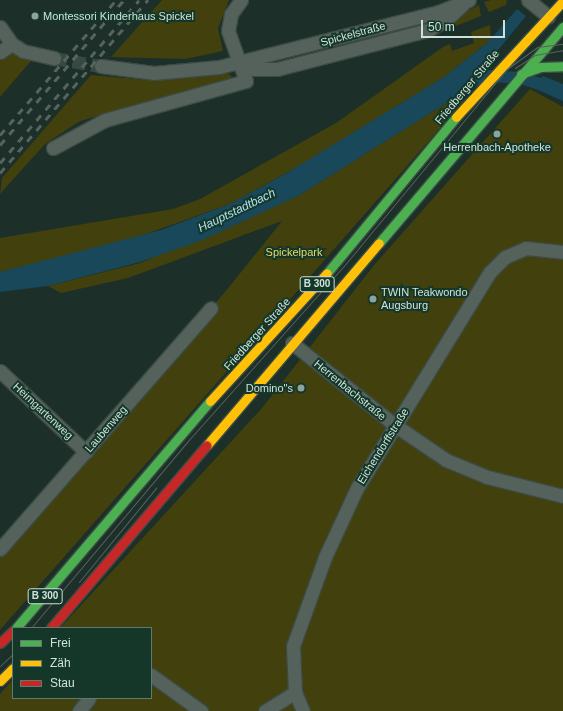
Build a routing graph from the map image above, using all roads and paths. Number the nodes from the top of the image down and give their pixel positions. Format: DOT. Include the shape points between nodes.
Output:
graph roads {
  1 [pos="241,0"];
  2 [pos="467,1"];
  3 [pos="563,1"];
  4 [pos="538,8"];
  5 [pos="563,22"];
  6 [pos="0,27"];
  7 [pos="560,30"];
  8 [pos="563,42"];
  9 [pos="12,44"];
  10 [pos="0,52"];
  11 [pos="54,58"];
  12 [pos="240,63"];
  13 [pos="537,64"];
  14 [pos="100,66"];
  15 [pos="563,66"];
  16 [pos="264,70"];
  17 [pos="246,81"];
  18 [pos="53,148"];
  19 [pos="563,252"];
  20 [pos="211,308"];
  21 [pos="292,343"];
  22 [pos="0,371"];
  23 [pos="396,426"];
  24 [pos="86,452"];
  25 [pos="563,496"];
  26 [pos="0,549"];
  27 [pos="17,627"];
  28 [pos="52,627"];
  29 [pos="12,632"];
  30 [pos="0,643"];
  31 [pos="12,669"];
  32 [pos="152,676"];
  33 [pos="0,681"];
  34 [pos="295,692"];
  35 [pos="88,699"];
  36 [pos="79,711"];
  37 [pos="201,711"];
  38 [pos="265,711"];
  39 [pos="303,711"];
  1 -- 12 [label="street" via="231,14 228,31"];
  2 -- 12 [label="street, Spickelstraße"];
  2 -- 16 [label="street, Spickelstraße" via="446,20 428,30"];
  3 -- 4 [label="main road, Friedberger Straße"];
  4 -- 5 [label="main road"];
  4 -- 7 [label="main road"];
  4 -- 27 [label="main road, Friedberger Straße / B 300" via="508,56 342,256 158,458"];
  6 -- 9 [label="street"];
  7 -- 8 [label="main road"];
  7 -- 13 [label="main road, B 300"];
  9 -- 10 [label="street"];
  9 -- 11 [label="street" via="23,51"];
  12 -- 14 [label="street, Spickelstraße" via="154,73"];
  12 -- 16 [label="street, Spickelstraße"];
  12 -- 17 [label="street"];
  13 -- 15 [label="main road"];
  13 -- 21 [label="main road, B 300" via="521,74 503,94"];
  16 -- 17 [label="street, Spickelstraße"];
  17 -- 18 [label="street, Spickelstraße" via="105,120"];
  19 -- 23 [label="street, Eichendorffstraße" via="526,248 498,263"];
  20 -- 24 [label="street, Laubenweg"];
  21 -- 23 [label="street, Herrenbachstraße"];
  21 -- 28 [label="main road, B 300" via="101,573"];
  22 -- 24 [label="street, Heimgartenweg"];
  23 -- 25 [label="street, Herrenbachstraße" via="459,467"];
  23 -- 34 [label="street, Eichendorffstraße" via="345,510 309,596 293,646"];
  24 -- 26 [label="street, Laubenweg"];
  29 -- 30 [label="main road"];
  31 -- 33 [label="main road"];
  32 -- 37 [label="street"];
  34 -- 38 [label="street"];
  34 -- 39 [label="street, Eichendorffstraße"];
  35 -- 36 [label="street"];
}
